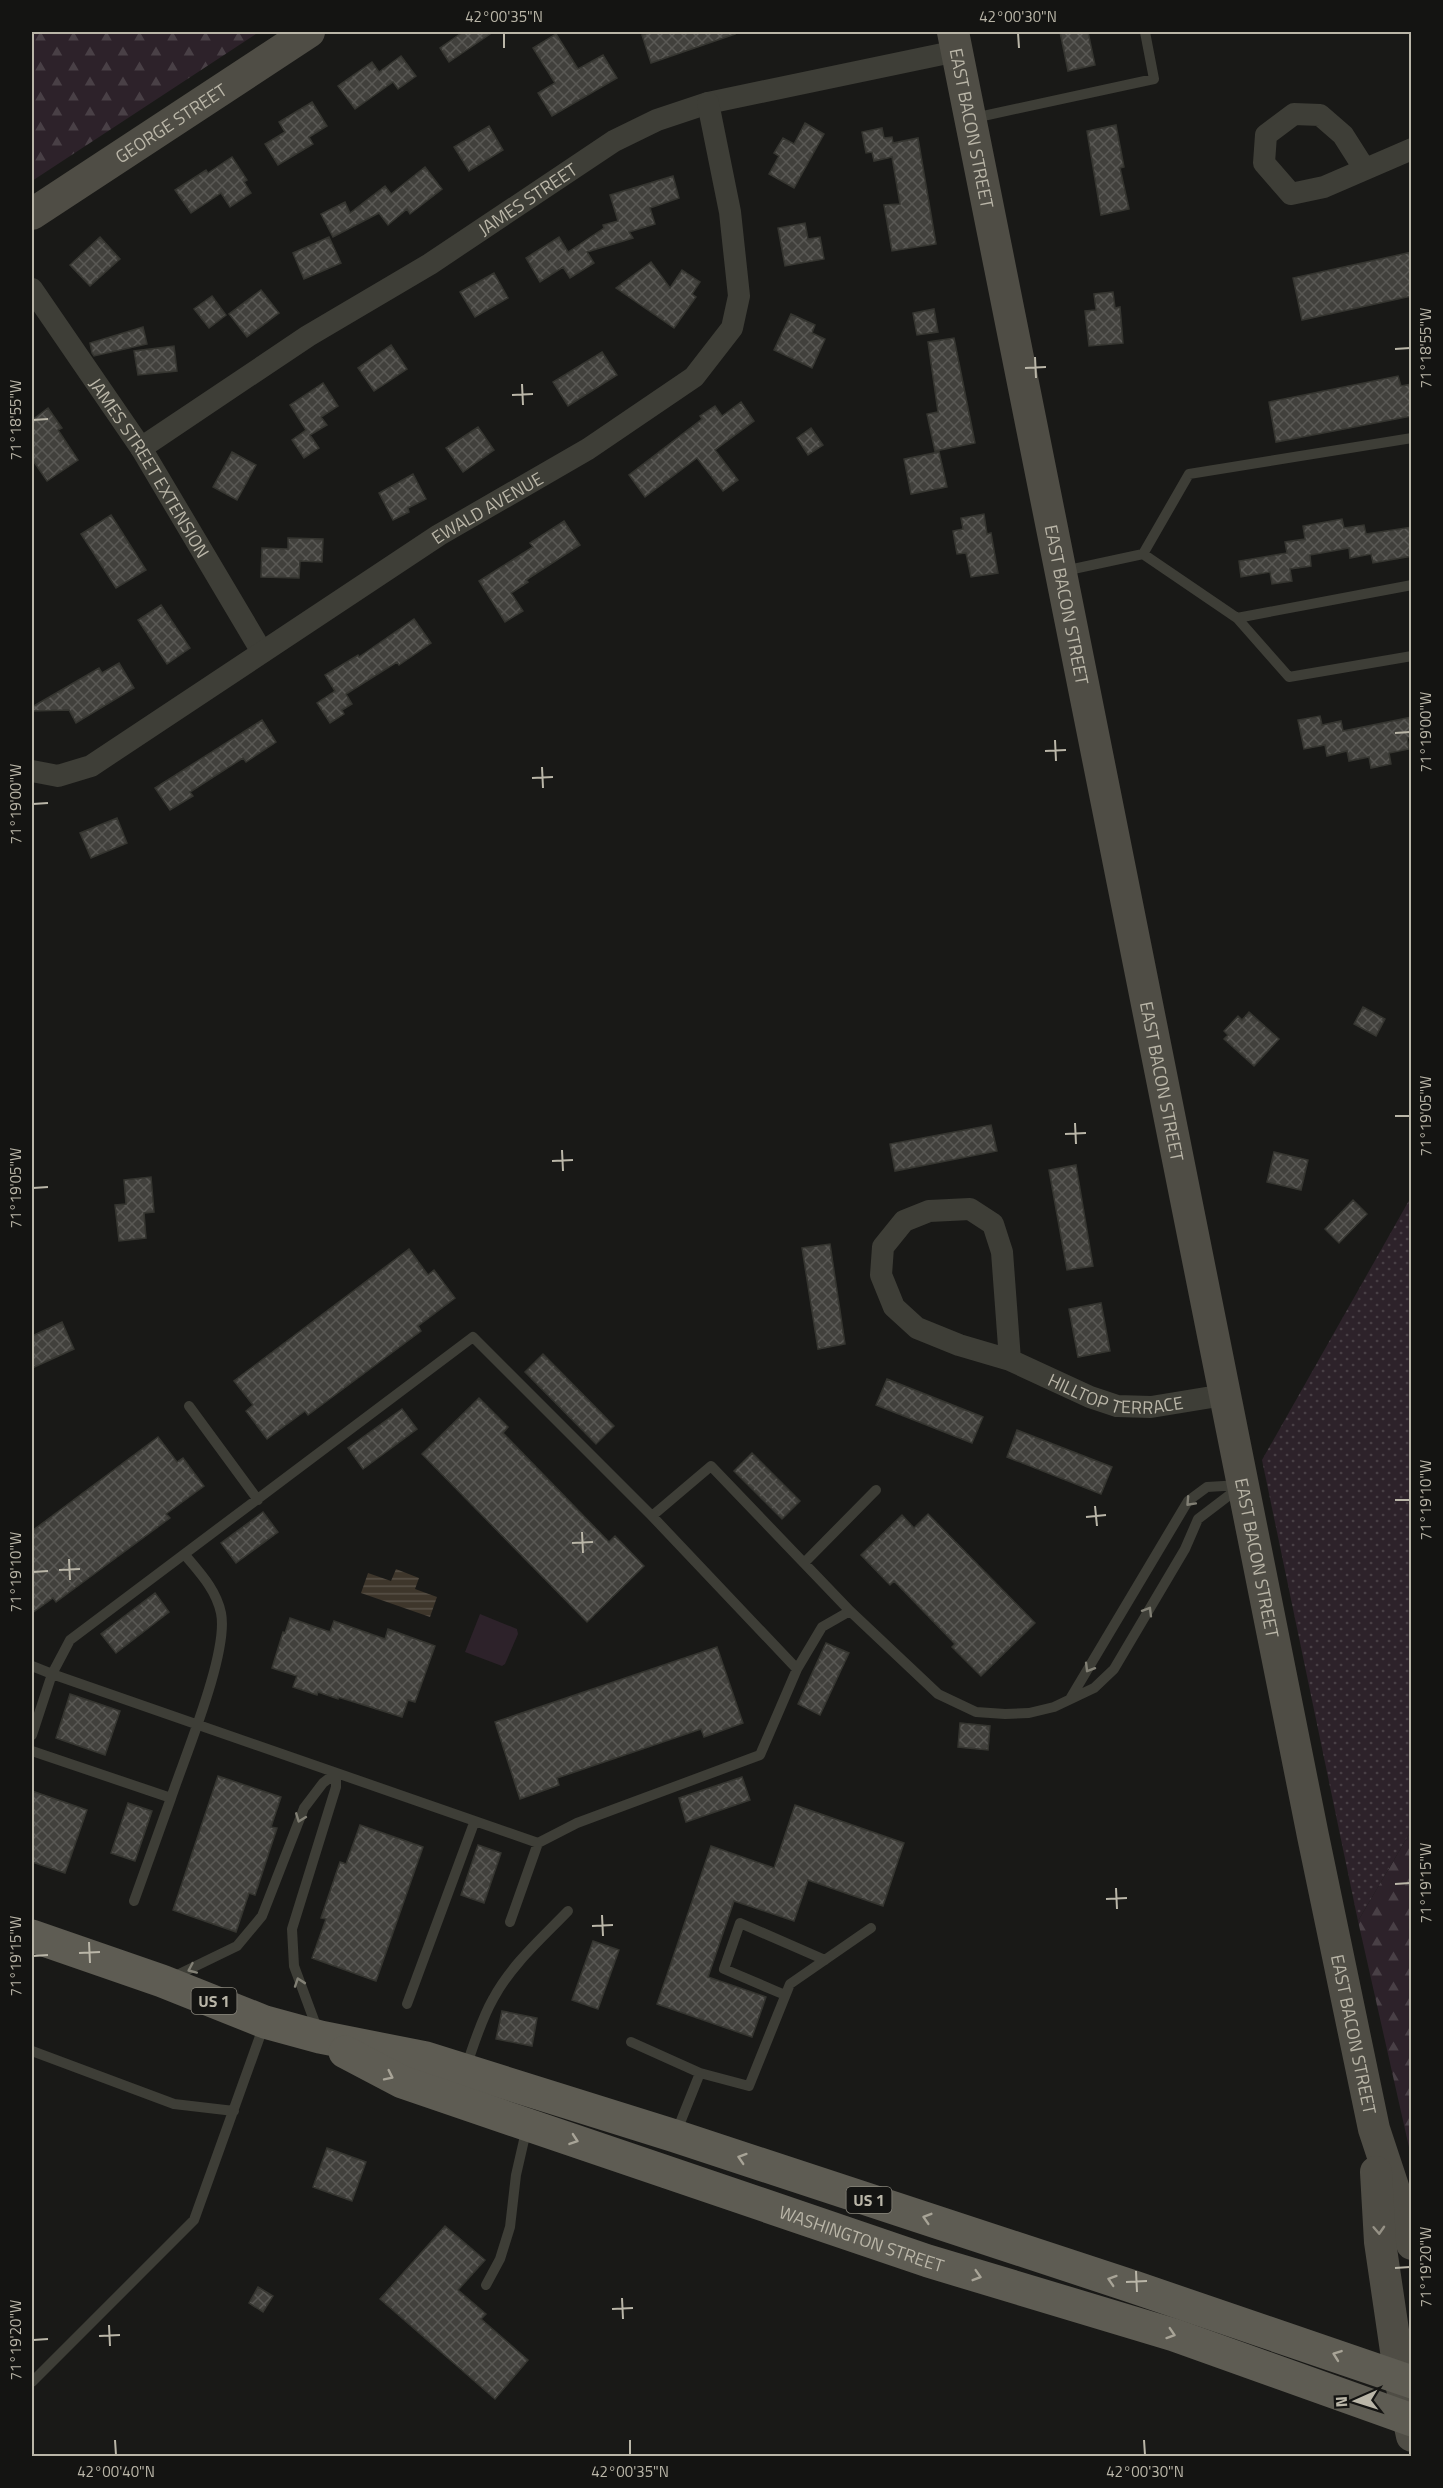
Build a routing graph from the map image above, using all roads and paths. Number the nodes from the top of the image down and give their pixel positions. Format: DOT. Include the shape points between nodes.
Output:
graph roads {
  1 [pos="309,32"];
  2 [pos="1145,32"];
  3 [pos="955,41"];
  4 [pos="708,103"];
  5 [pos="971,119"];
  6 [pos="1412,149"];
  7 [pos="1364,168"];
  8 [pos="32,214"];
  9 [pos="32,289"];
  10 [pos="1412,438"];
  11 [pos="141,448"];
  12 [pos="1143,554"];
  13 [pos="1063,571"];
  14 [pos="1412,585"];
  15 [pos="1237,618"];
  16 [pos="262,652"];
  17 [pos="1412,656"];
  18 [pos="32,771"];
  19 [pos="1010,1360"];
  20 [pos="1224,1395"];
  21 [pos="189,1406"];
  22 [pos="1242,1485"];
  23 [pos="876,1490"];
  24 [pos="258,1500"];
  25 [pos="652,1516"];
  26 [pos="184,1555"];
  27 [pos="804,1563"];
  28 [pos="850,1611"];
  29 [pos="32,1666"];
  30 [pos="797,1669"];
  31 [pos="52,1674"];
  32 [pos="1070,1699"];
  33 [pos="196,1724"];
  34 [pos="32,1735"];
  35 [pos="32,1751"];
  36 [pos="336,1773"];
  37 [pos="171,1798"];
  38 [pos="474,1823"];
  39 [pos="538,1843"];
  40 [pos="134,1901"];
  41 [pos="568,1911"];
  42 [pos="510,1922"];
  43 [pos="871,1929"];
  44 [pos="32,1936"];
  45 [pos="825,1960"];
  46 [pos="162,1981"];
  47 [pos="785,1995"];
  48 [pos="408,2004"];
  49 [pos="265,2022"];
  50 [pos="320,2037"];
  51 [pos="631,2042"];
  52 [pos="32,2051"];
  53 [pos="465,2071"];
  54 [pos="700,2073"];
  55 [pos="234,2110"];
  56 [pos="527,2124"];
  57 [pos="1374,2129"];
  58 [pos="675,2136"];
  59 [pos="1412,2244"];
  60 [pos="486,2285"];
  61 [pos="1406,2380"];
  62 [pos="32,2382"];
  63 [pos="1410,2424"];
  1 -- 8 [label="main road, GEORGE STREET"];
  2 -- 5 [label="lane" via="1154,79"];
  3 -- 4 [label="street, JAMES STREET"];
  3 -- 5 [label="main road, EAST BACON STREET"];
  4 -- 11 [label="street, JAMES STREET" via="657,120 614,141 430,264 308,336"];
  4 -- 16 [label="street, EWALD AVENUE" via="730,212 739,296 732,328 694,377 588,449 439,535"];
  5 -- 13 [label="main road, EAST BACON STREET"];
  6 -- 7 [label="street"];
  9 -- 11 [label="street, JAMES STREET EXTENSION"];
  10 -- 12 [label="lane" via="1189,474"];
  11 -- 16 [label="street, JAMES STREET EXTENSION"];
  12 -- 13 [label="lane"];
  12 -- 15 [label="lane"];
  13 -- 20 [label="main road, EAST BACON STREET"];
  14 -- 15 [label="lane"];
  15 -- 17 [label="lane" via="1289,677"];
  16 -- 18 [label="street, EWALD AVENUE" via="91,766 58,776"];
  19 -- 19 [label="street, HILLTOP TERRACE" via="917,1328 894,1307 881,1275 883,1247 904,1221 929,1211 970,1209 993,1224 1002,1252"];
  19 -- 20 [label="street, HILLTOP TERRACE" via="1117,1406 1151,1407"];
  20 -- 22 [label="main road, EAST BACON STREET"];
  21 -- 24 [label="lane"];
  32 -- 22 [label="lane, one-way" via="1094,1688 1114,1670 1185,1549 1198,1519"];
  22 -- 32 [label="lane, one-way" via="1207,1487 1188,1501"];
  22 -- 57 [label="main road, EAST BACON STREET"];
  23 -- 27 [label="lane"];
  24 -- 25 [label="lane" via="473,1337"];
  24 -- 26 [label="lane"];
  25 -- 27 [label="lane" via="711,1466"];
  25 -- 30 [label="lane"];
  26 -- 31 [label="lane" via="70,1640"];
  26 -- 33 [label="lane" via="209,1583 220,1612 222,1637"];
  27 -- 28 [label="lane"];
  28 -- 30 [label="lane" via="822,1627"];
  28 -- 32 [label="lane" via="938,1694 976,1712 1029,1713"];
  29 -- 31 [label="lane"];
  30 -- 39 [label="lane" via="760,1755 577,1822"];
  31 -- 33 [label="lane"];
  31 -- 34 [label="lane"];
  33 -- 36 [label="lane"];
  33 -- 37 [label="lane"];
  35 -- 37 [label="lane"];
  36 -- 38 [label="lane"];
  36 -- 46 [label="lane, one-way" via="304,1808 262,1916 237,1946"];
  50 -- 36 [label="lane, one-way" via="294,1966 292,1929 336,1787"];
  37 -- 40 [label="lane"];
  38 -- 39 [label="lane"];
  38 -- 48 [label="lane"];
  39 -- 42 [label="lane"];
  41 -- 53 [label="lane" via="494,1996"];
  43 -- 45 [label="lane"];
  44 -- 46 [label="main road, WASHINGTON STREET / US 1"];
  45 -- 47 [label="lane" via="790,1984"];
  45 -- 47 [label="lane" via="740,1923 724,1969"];
  46 -- 49 [label="main road, WASHINGTON STREET / US 1"];
  47 -- 54 [label="lane" via="749,2086"];
  49 -- 50 [label="main road, WASHINGTON STREET / US 1"];
  49 -- 55 [label="lane"];
  50 -- 53 [label="main road, WASHINGTON STREET / US 1" via="426,2058"];
  50 -- 56 [label="main road, WASHINGTON STREET / US 1, one-way" via="402,2082"];
  51 -- 54 [label="lane"];
  52 -- 55 [label="lane" via="174,2104"];
  53 -- 58 [label="main road, WASHINGTON STREET / US 1"];
  54 -- 58 [label="lane"];
  55 -- 62 [label="lane" via="194,2220"];
  56 -- 60 [label="lane" via="510,2227"];
  56 -- 63 [label="main road, WASHINGTON STREET / US 1, one-way" via="928,2261 1174,2335"];
  57 -- 59 [label="main road, EAST BACON STREET"];
  57 -- 61 [label="main road, EAST BACON STREET, one-way" via="1380,2242"];
  61 -- 58 [label="main road, WASHINGTON STREET / US 1, one-way"];
  61 -- 63 [label="main road, EAST BACON STREET"];
}
